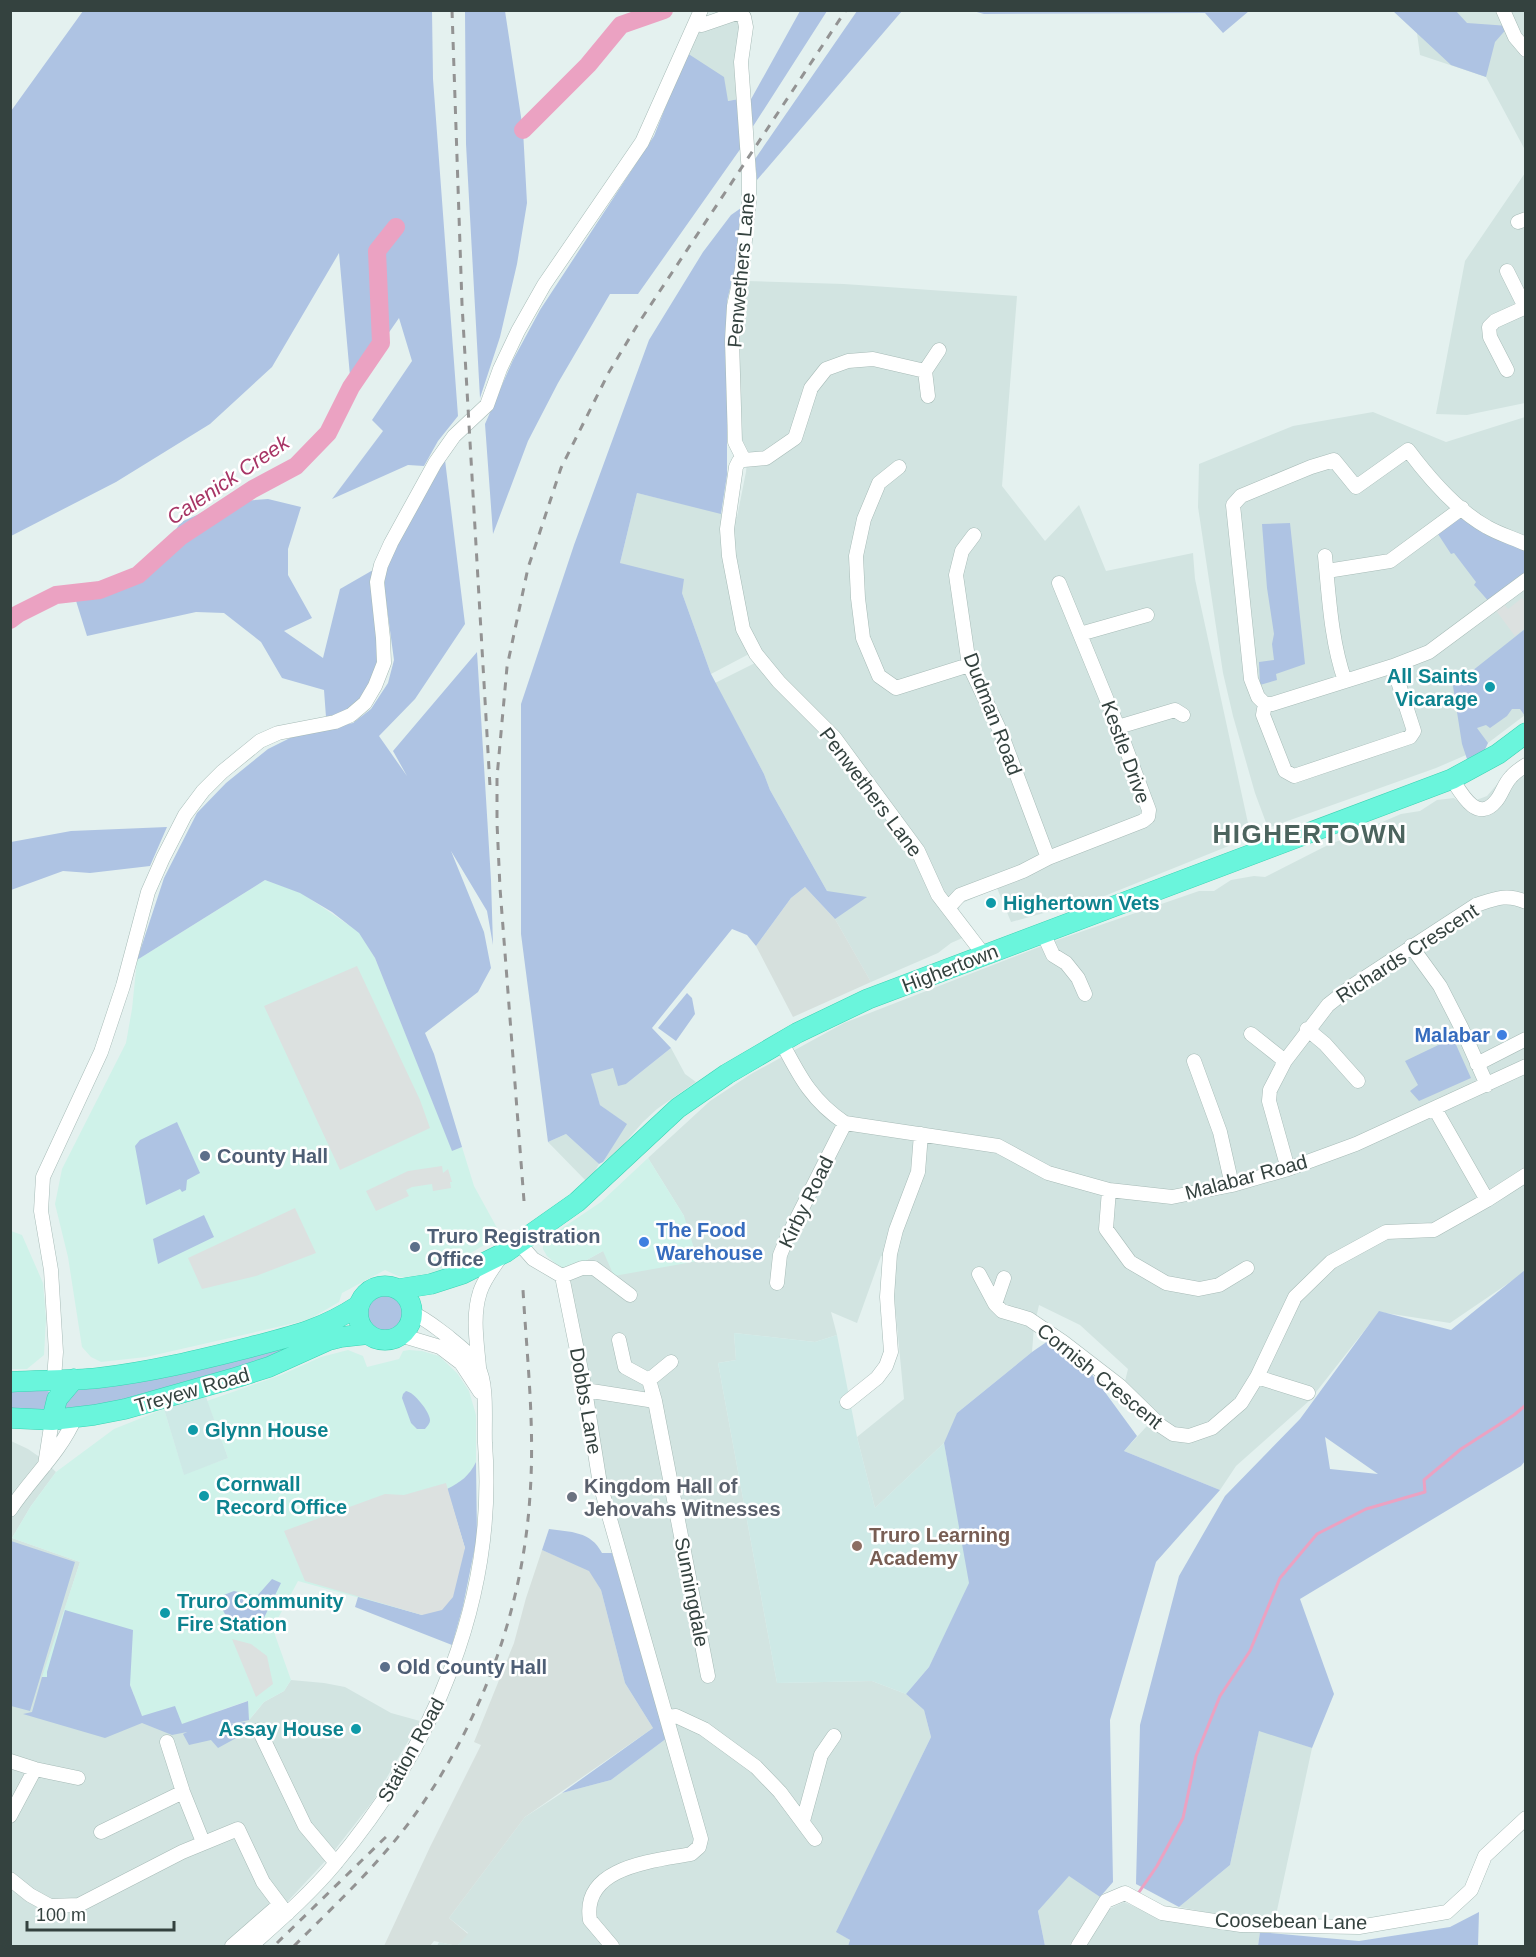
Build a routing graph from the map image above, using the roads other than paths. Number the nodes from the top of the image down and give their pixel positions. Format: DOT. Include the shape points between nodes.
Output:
graph roads {
  1 [pos="1503,10"];
  2 [pos="698,17"];
  3 [pos="1526,50"];
  4 [pos="1507,272"];
  5 [pos="1525,307"];
  6 [pos="939,350"];
  7 [pos="1507,370"];
  8 [pos="925,371"];
  9 [pos="928,396"];
  10 [pos="744,460"];
  11 [pos="899,467"];
  12 [pos="1462,508"];
  13 [pos="974,535"];
  14 [pos="1526,544"];
  15 [pos="1325,556"];
  16 [pos="1327,571"];
  17 [pos="1526,580"];
  18 [pos="1059,583"];
  19 [pos="1147,615"];
  20 [pos="1080,634"];
  21 [pos="969,665"];
  22 [pos="1393,666"];
  23 [pos="1345,681"];
  24 [pos="1265,704"];
  25 [pos="1183,715"];
  26 [pos="1118,727"];
  27 [pos="1526,733"];
  28 [pos="1526,765"];
  29 [pos="1452,779"];
  30 [pos="1048,858"];
  31 [pos="1526,902"];
  32 [pos="948,908"];
  33 [pos="1043,933"];
  34 [pos="1411,946"];
  35 [pos="984,955"];
  36 [pos="1085,994"];
  37 [pos="1307,1029"];
  38 [pos="1251,1034"];
  39 [pos="1526,1039"];
  40 [pos="782,1043"];
  41 [pos="1194,1061"];
  42 [pos="1285,1061"];
  43 [pos="1477,1064"];
  44 [pos="1526,1066"];
  45 [pos="1358,1081"];
  46 [pos="1487,1085"];
  47 [pos="1435,1109"];
  48 [pos="845,1123"];
  49 [pos="921,1134"];
  50 [pos="1288,1169"];
  51 [pos="1526,1175"];
  52 [pos="1232,1185"];
  53 [pos="1109,1190"];
  54 [pos="1487,1200"];
  55 [pos="519,1243"];
  56 [pos="502,1254"];
  57 [pos="1247,1268"];
  58 [pos="979,1274"];
  59 [pos="562,1276"];
  60 [pos="1004,1278"];
  61 [pos="777,1283"];
  62 [pos="399,1289"];
  63 [pos="630,1295"];
  64 [pos="995,1304"];
  65 [pos="358,1306"];
  66 [pos="412,1311"];
  67 [pos="368,1334"];
  68 [pos="400,1335"];
  69 [pos="619,1341"];
  70 [pos="56,1355"];
  71 [pos="671,1362"];
  72 [pos="479,1367"];
  73 [pos="1257,1377"];
  74 [pos="54,1379"];
  75 [pos="78,1379"];
  76 [pos="649,1380"];
  77 [pos="12,1382"];
  78 [pos="585,1390"];
  79 [pos="1308,1393"];
  80 [pos="57,1399"];
  81 [pos="655,1401"];
  82 [pos="484,1402"];
  83 [pos="847,1402"];
  84 [pos="10,1418"];
  85 [pos="75,1418"];
  86 [pos="30,1419"];
  87 [pos="52,1420"];
  88 [pos="46,1458"];
  89 [pos="10,1510"];
  90 [pos="708,1676"];
  91 [pos="667,1717"];
  92 [pos="259,1730"];
  93 [pos="834,1736"];
  94 [pos="167,1742"];
  95 [pos="10,1761"];
  96 [pos="35,1769"];
  97 [pos="78,1778"];
  98 [pos="183,1792"];
  99 [pos="10,1816"];
  100 [pos="1526,1818"];
  101 [pos="802,1821"];
  102 [pos="101,1832"];
  103 [pos="815,1839"];
  104 [pos="203,1842"];
  105 [pos="336,1863"];
  106 [pos="10,1879"];
  107 [pos="283,1909"];
  108 [pos="232,1947"];
  109 [pos="251,1947"];
  110 [pos="612,1947"];
  111 [pos="1078,1947"];
  1 -- 3 [label="street" via="1515,37"];
  2 -- 10 [label="street, Penwethers Lane" via="702,25 737,13 744,16 746,27 741,62 749,202 732,339 735,442"];
  2 -- 70 [label="street" via="642,142 544,285 518,331 486,405 454,436 435,463 381,565 377,582 384,663 365,703 334,722 278,733 260,741 203,791 185,815 163,858 148,892 101,1052 43,1177 41,1210 51,1270"];
  4 -- 5 [label="street"];
  5 -- 7 [label="street" via="1488,327"];
  6 -- 8 [label="street"];
  8 -- 9 [label="street"];
  8 -- 10 [label="street" via="873,359 848,361 826,369 811,388 795,438 766,458"];
  10 -- 32 [label="street, Penwethers Lane" via="736,467 727,529 743,629 756,654 834,737 918,851"];
  11 -- 21 [label="street" via="879,483 864,519 856,556 863,638 879,676 896,688"];
  12 -- 14 [label="street" via="1488,528"];
  12 -- 16 [label="street" via="1390,561"];
  12 -- 24 [label="street" via="1408,450 1356,487 1334,460 1241,496 1233,505 1251,680"];
  13 -- 21 [label="street, Dudman Road" via="962,551 956,575"];
  15 -- 16 [label="street"];
  16 -- 23 [label="street" via="1337,652"];
  17 -- 22 [label="street" via="1429,652"];
  18 -- 20 [label="street, Kestle Drive"];
  19 -- 20 [label="street"];
  20 -- 26 [label="street, Kestle Drive"];
  21 -- 30 [label="street, Dudman Road" via="1001,733"];
  22 -- 23 [label="street"];
  22 -- 24 [label="street" via="1414,731 1410,737 1294,776 1285,771 1263,714"];
  23 -- 24 [label="street"];
  25 -- 26 [label="street" via="1174,710"];
  26 -- 30 [label="street, Kestle Drive" via="1149,810 1148,817"];
  27 -- 29 [label="highway, Highertown" via="1498,754"];
  28 -- 29 [label="street" via="1510,777 1498,799 1487,808 1470,804"];
  29 -- 33 [label="highway, Highertown"];
  30 -- 32 [label="street, Kestle Drive" via="960,895"];
  31 -- 34 [label="street, Richards Crescent" via="1508,896 1476,905"];
  32 -- 35 [label="street, Penwethers Lane"];
  33 -- 35 [label="highway, Highertown"];
  33 -- 36 [label="street" via="1053,955 1066,963"];
  34 -- 37 [label="street, Richards Crescent" via="1328,1005"];
  34 -- 43 [label="street" via="1440,986"];
  35 -- 40 [label="highway, Highertown" via="868,999"];
  37 -- 42 [label="street, Richards Crescent"];
  37 -- 45 [label="street"];
  38 -- 42 [label="street"];
  39 -- 43 [label="street"];
  40 -- 48 [label="street, Malabar Road" via="810,1091 826,1110"];
  40 -- 55 [label="highway, Highertown" via="678,1108 577,1202"];
  41 -- 52 [label="street" via="1220,1132"];
  42 -- 50 [label="street, Richards Crescent" via="1270,1090 1269,1101"];
  43 -- 46 [label="street"];
  44 -- 46 [label="street, Malabar Road"];
  46 -- 47 [label="street, Malabar Road"];
  47 -- 50 [label="street, Malabar Road"];
  47 -- 54 [label="street"];
  48 -- 49 [label="street, Malabar Road"];
  48 -- 61 [label="street, Kirby Road" via="787,1238 780,1255"];
  49 -- 53 [label="street, Malabar Road" via="998,1146 1048,1173"];
  49 -- 83 [label="street" via="918,1172 890,1254 887,1297 891,1352 877,1378"];
  50 -- 52 [label="street, Malabar Road"];
  51 -- 54 [label="street, Cornish Crescent"];
  52 -- 53 [label="street, Malabar Road" via="1172,1197"];
  53 -- 57 [label="street" via="1106,1229 1130,1262 1166,1283 1199,1289 1220,1285"];
  54 -- 73 [label="street, Cornish Crescent" via="1434,1230 1386,1232 1331,1262 1295,1297"];
  55 -- 56 [label="highway, Highertown"];
  55 -- 59 [label="street" via="533,1259"];
  56 -- 62 [label="highway, Highertown" via="445,1280"];
  56 -- 66 [label="highway, Highertown" via="467,1282 429,1298"];
  56 -- 72 [label="street, Station Road" via="486,1279 477,1304"];
  58 -- 64 [label="street"];
  59 -- 63 [label="street" via="594,1268"];
  59 -- 78 [label="street, Dobbs Lane"];
  60 -- 64 [label="street"];
  62 -- 65 [label="highway" via="387,1285 373,1289"];
  62 -- 66 [label="highway" via="406,1294"];
  64 -- 73 [label="street, Cornish Crescent" via="1002,1311 1029,1319 1063,1342 1173,1434 1189,1436 1212,1428 1241,1403"];
  65 -- 67 [label="highway" via="358,1320"];
  65 -- 75 [label="highway, Treyew Road" via="325,1326 250,1347 150,1371"];
  66 -- 68 [label="highway" via="409,1325"];
  66 -- 72 [label="street" via="462,1347"];
  67 -- 68 [label="highway" via="381,1340"];
  67 -- 85 [label="highway, Treyew Road" via="329,1340 238,1377 125,1409"];
  68 -- 82 [label="street, Station Road" via="432,1343 454,1357 469,1373"];
  69 -- 76 [label="street" via="625,1367"];
  70 -- 74 [label="street"];
  70 -- 75 [label="street"];
  70 -- 77 [label="street" via="38,1372"];
  71 -- 76 [label="street"];
  72 -- 82 [label="street, Station Road"];
  73 -- 79 [label="street"];
  74 -- 75 [label="highway, Treyew Road"];
  74 -- 77 [label="highway, Treyew Road"];
  74 -- 80 [label="highway"];
  75 -- 80 [label="highway"];
  76 -- 81 [label="street, Sunningdale"];
  78 -- 81 [label="street"];
  78 -- 91 [label="street, Dobbs Lane" via="600,1484"];
  80 -- 87 [label="highway"];
  81 -- 90 [label="street, Sunningdale"];
  82 -- 105 [label="street, Station Road" via="486,1487 482,1551 460,1647 442,1695 402,1772"];
  84 -- 86 [label="highway, Treyew Road"];
  85 -- 87 [label="highway, Treyew Road"];
  85 -- 88 [label="street" via="60,1447"];
  86 -- 87 [label="highway, Treyew Road"];
  86 -- 88 [label="street" via="39,1430"];
  87 -- 88 [label="street"];
  88 -- 89 [label="street"];
  91 -- 101 [label="street" via="676,1716 704,1729 756,1767"];
  91 -- 110 [label="street, Dobbs Lane" via="701,1839 692,1854 631,1866 612,1873 598,1887 591,1901 590,1920"];
  92 -- 105 [label="street" via="305,1826"];
  93 -- 101 [label="street" via="821,1755"];
  94 -- 98 [label="street"];
  95 -- 96 [label="street"];
  96 -- 97 [label="street"];
  96 -- 99 [label="street"];
  98 -- 102 [label="street"];
  98 -- 104 [label="street"];
  100 -- 111 [label="street, Coosebean Lane" via="1485,1856 1471,1890 1447,1912 1359,1927 1241,1924 1162,1913 1125,1893 1106,1901"];
  101 -- 103 [label="street"];
  104 -- 106 [label="street" via="79,1905 50,1906"];
  104 -- 107 [label="street" via="238,1829 262,1882"];
  105 -- 107 [label="street, Station Road"];
  107 -- 108 [label="street"];
  107 -- 109 [label="street, Station Road"];
}
